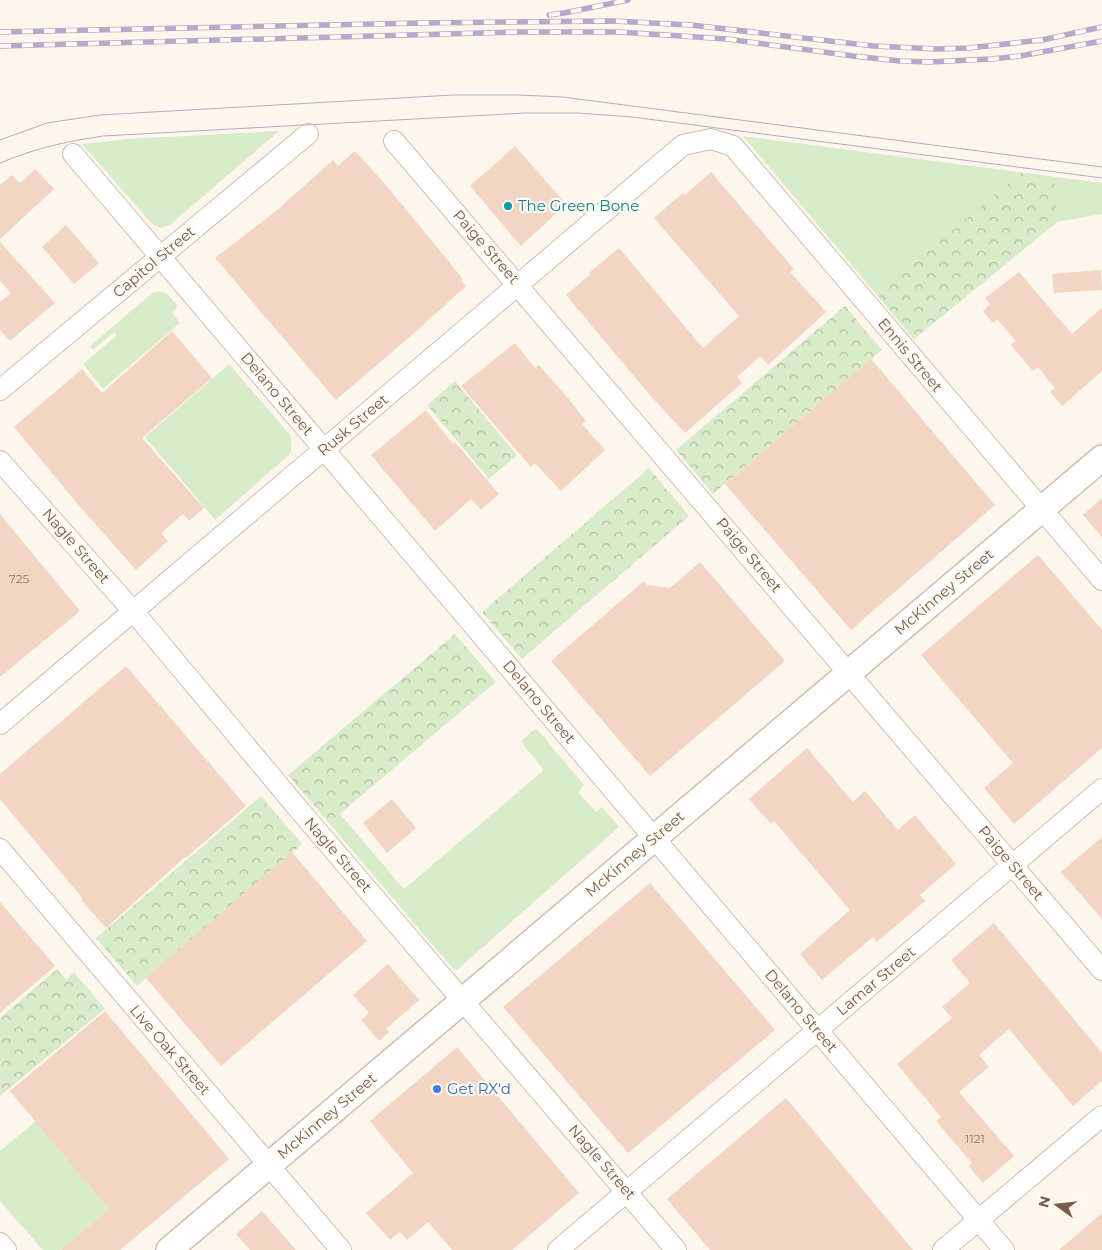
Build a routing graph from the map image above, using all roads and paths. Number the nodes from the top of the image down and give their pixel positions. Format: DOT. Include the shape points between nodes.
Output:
graph roads {
  1 [pos="308,134"];
  2 [pos="711,139"];
  3 [pos="394,141"];
  4 [pos="73,154"];
  5 [pos="160,257"];
  6 [pos="519,285"];
  7 [pos="0,390"];
  8 [pos="324,449"];
  9 [pos="1102,458"];
  10 [pos="0,461"];
  11 [pos="1041,509"];
  12 [pos="1102,580"];
  13 [pos="133,611"];
  14 [pos="849,673"];
  15 [pos="0,724"];
  16 [pos="1102,789"];
  17 [pos="654,838"];
  18 [pos="0,850"];
  19 [pos="1012,865"];
  20 [pos="1102,970"];
  21 [pos="462,1001"];
  22 [pos="818,1030"];
  23 [pos="1102,1116"];
  24 [pos="268,1166"];
  25 [pos="627,1192"];
  26 [pos="978,1220"];
  27 [pos="0,1243"];
  28 [pos="6,1250"];
  29 [pos="170,1250"];
  30 [pos="341,1250"];
  31 [pos="558,1250"];
  32 [pos="676,1250"];
  33 [pos="943,1250"];
  34 [pos="1004,1250"];
  1 -- 5 [label="street, Capitol Street"];
  2 -- 6 [label="street, Rusk Street" via="683,145"];
  2 -- 11 [label="street, Ennis Street" via="733,146"];
  3 -- 6 [label="street, Paige Street"];
  4 -- 5 [label="street, Delano Street"];
  5 -- 7 [label="street, Capitol Street"];
  5 -- 8 [label="street, Delano Street"];
  6 -- 8 [label="street, Rusk Street"];
  6 -- 14 [label="street, Paige Street"];
  8 -- 13 [label="street, Rusk Street"];
  8 -- 17 [label="street, Delano Street"];
  9 -- 11 [label="street, McKinney Street"];
  10 -- 13 [label="street, Nagle Street"];
  11 -- 12 [label="street, Ennis Street"];
  11 -- 14 [label="street, McKinney Street"];
  13 -- 15 [label="street, Rusk Street"];
  13 -- 21 [label="street, Nagle Street"];
  14 -- 17 [label="street, McKinney Street"];
  14 -- 19 [label="street, Paige Street"];
  16 -- 19 [label="street, Lamar Street"];
  17 -- 21 [label="street, McKinney Street"];
  17 -- 22 [label="street, Delano Street"];
  18 -- 24 [label="street, Live Oak Street"];
  19 -- 20 [label="street, Paige Street"];
  19 -- 22 [label="street, Lamar Street"];
  21 -- 24 [label="street, McKinney Street"];
  21 -- 25 [label="street, Nagle Street"];
  22 -- 25 [label="street, Lamar Street"];
  22 -- 26 [label="street, Delano Street"];
  23 -- 26 [label="street"];
  24 -- 29 [label="street, McKinney Street"];
  24 -- 30 [label="street, Live Oak Street"];
  25 -- 31 [label="street, Lamar Street"];
  25 -- 32 [label="street, Nagle Street"];
  26 -- 33 [label="street"];
  26 -- 34 [label="street, Delano Street"];
  27 -- 28 [label="street"];
}
